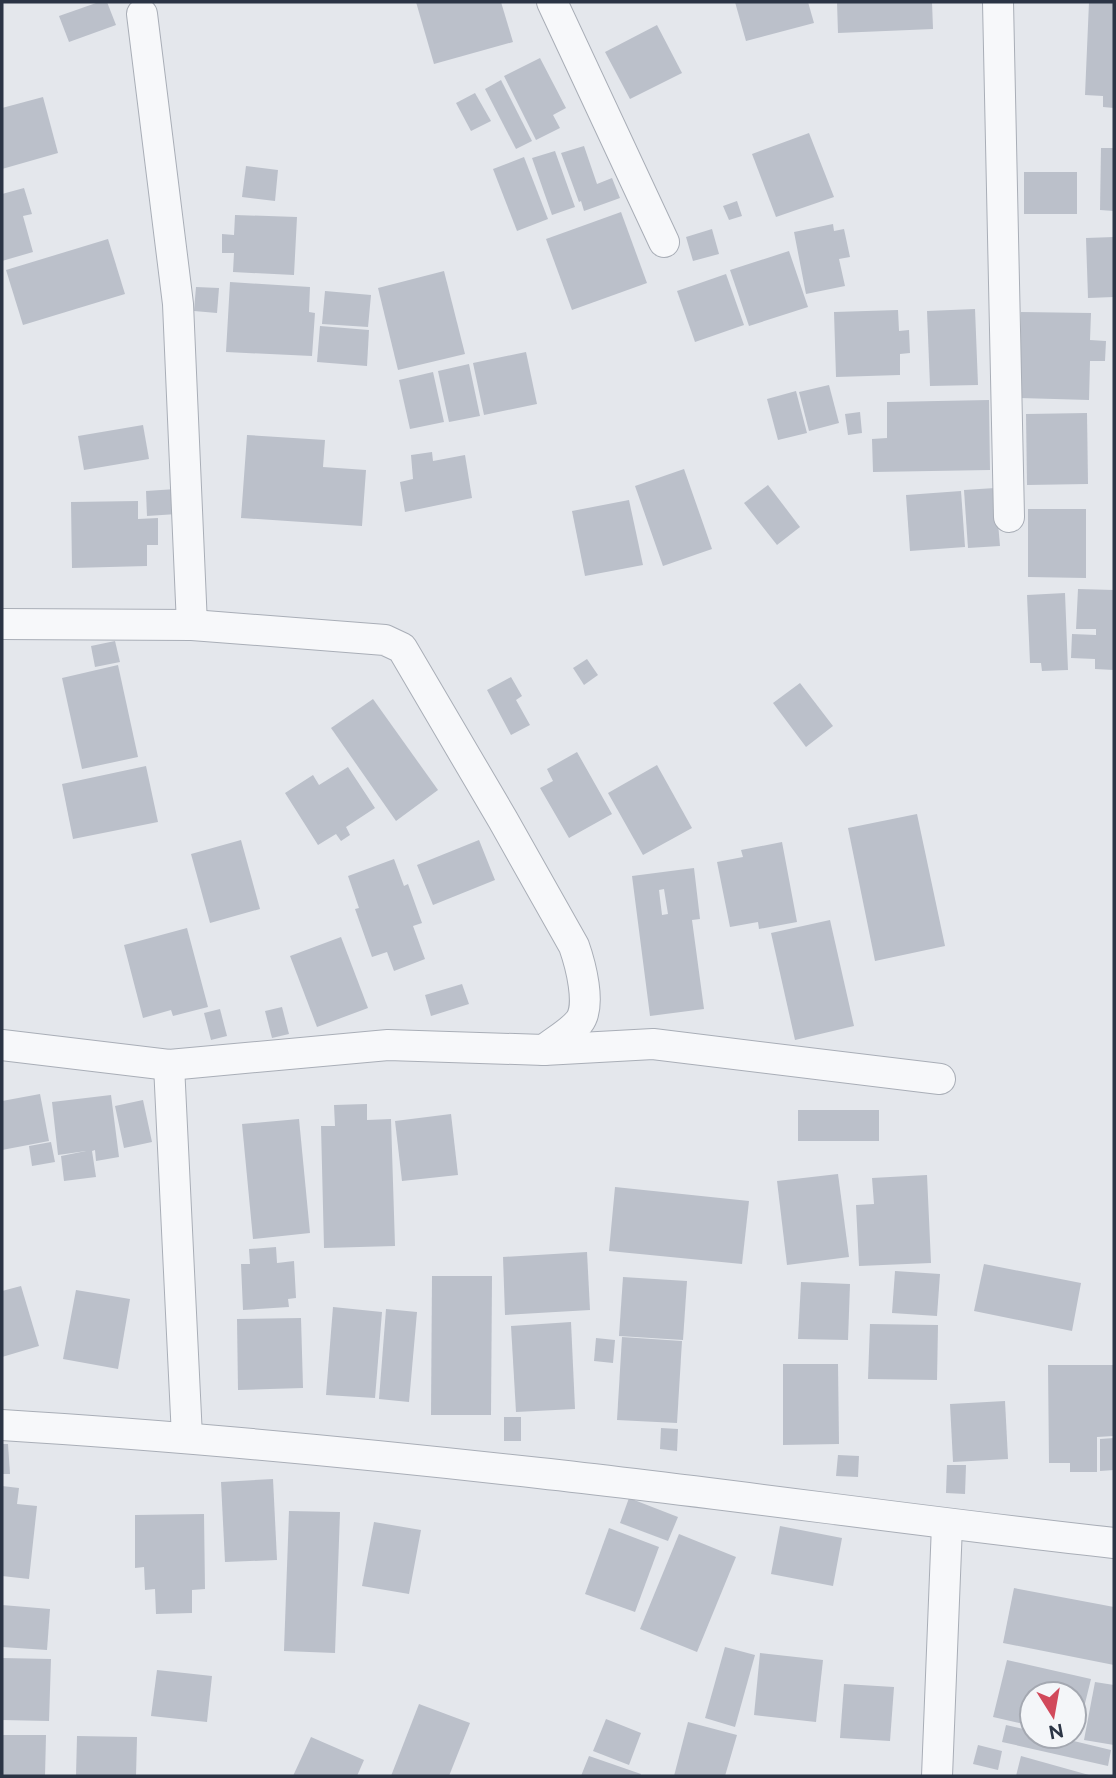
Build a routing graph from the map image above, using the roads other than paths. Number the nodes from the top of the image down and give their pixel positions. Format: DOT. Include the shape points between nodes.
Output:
graph roads {
  1 [pos="552,2"];
  2 [pos="998,2"];
  3 [pos="142,14"];
  4 [pos="664,242"];
  5 [pos="1009,517"];
  6 [pos="2,624"];
  7 [pos="192,625"];
  8 [pos="2,1045"];
  9 [pos="544,1050"];
  10 [pos="169,1065"];
  11 [pos="940,1079"];
  12 [pos="2,1424"];
  13 [pos="187,1437"];
  14 [pos="947,1525"];
  15 [pos="1114,1543"];
  16 [pos="937,1776"];
  1 -- 4 [label="street"];
  2 -- 5 [label="street"];
  3 -- 7 [label="street" via="178,304"];
  6 -- 7 [label="street"];
  7 -- 9 [label="street" via="385,640 402,648 574,946 581,967 581,1020"];
  8 -- 10 [label="street"];
  9 -- 10 [label="street" via="388,1045"];
  9 -- 11 [label="street" via="653,1045"];
  10 -- 13 [label="street"];
  12 -- 13 [label="street"];
  13 -- 14 [label="street" via="541,1473"];
  14 -- 15 [label="street"];
  14 -- 16 [label="street"];
}
